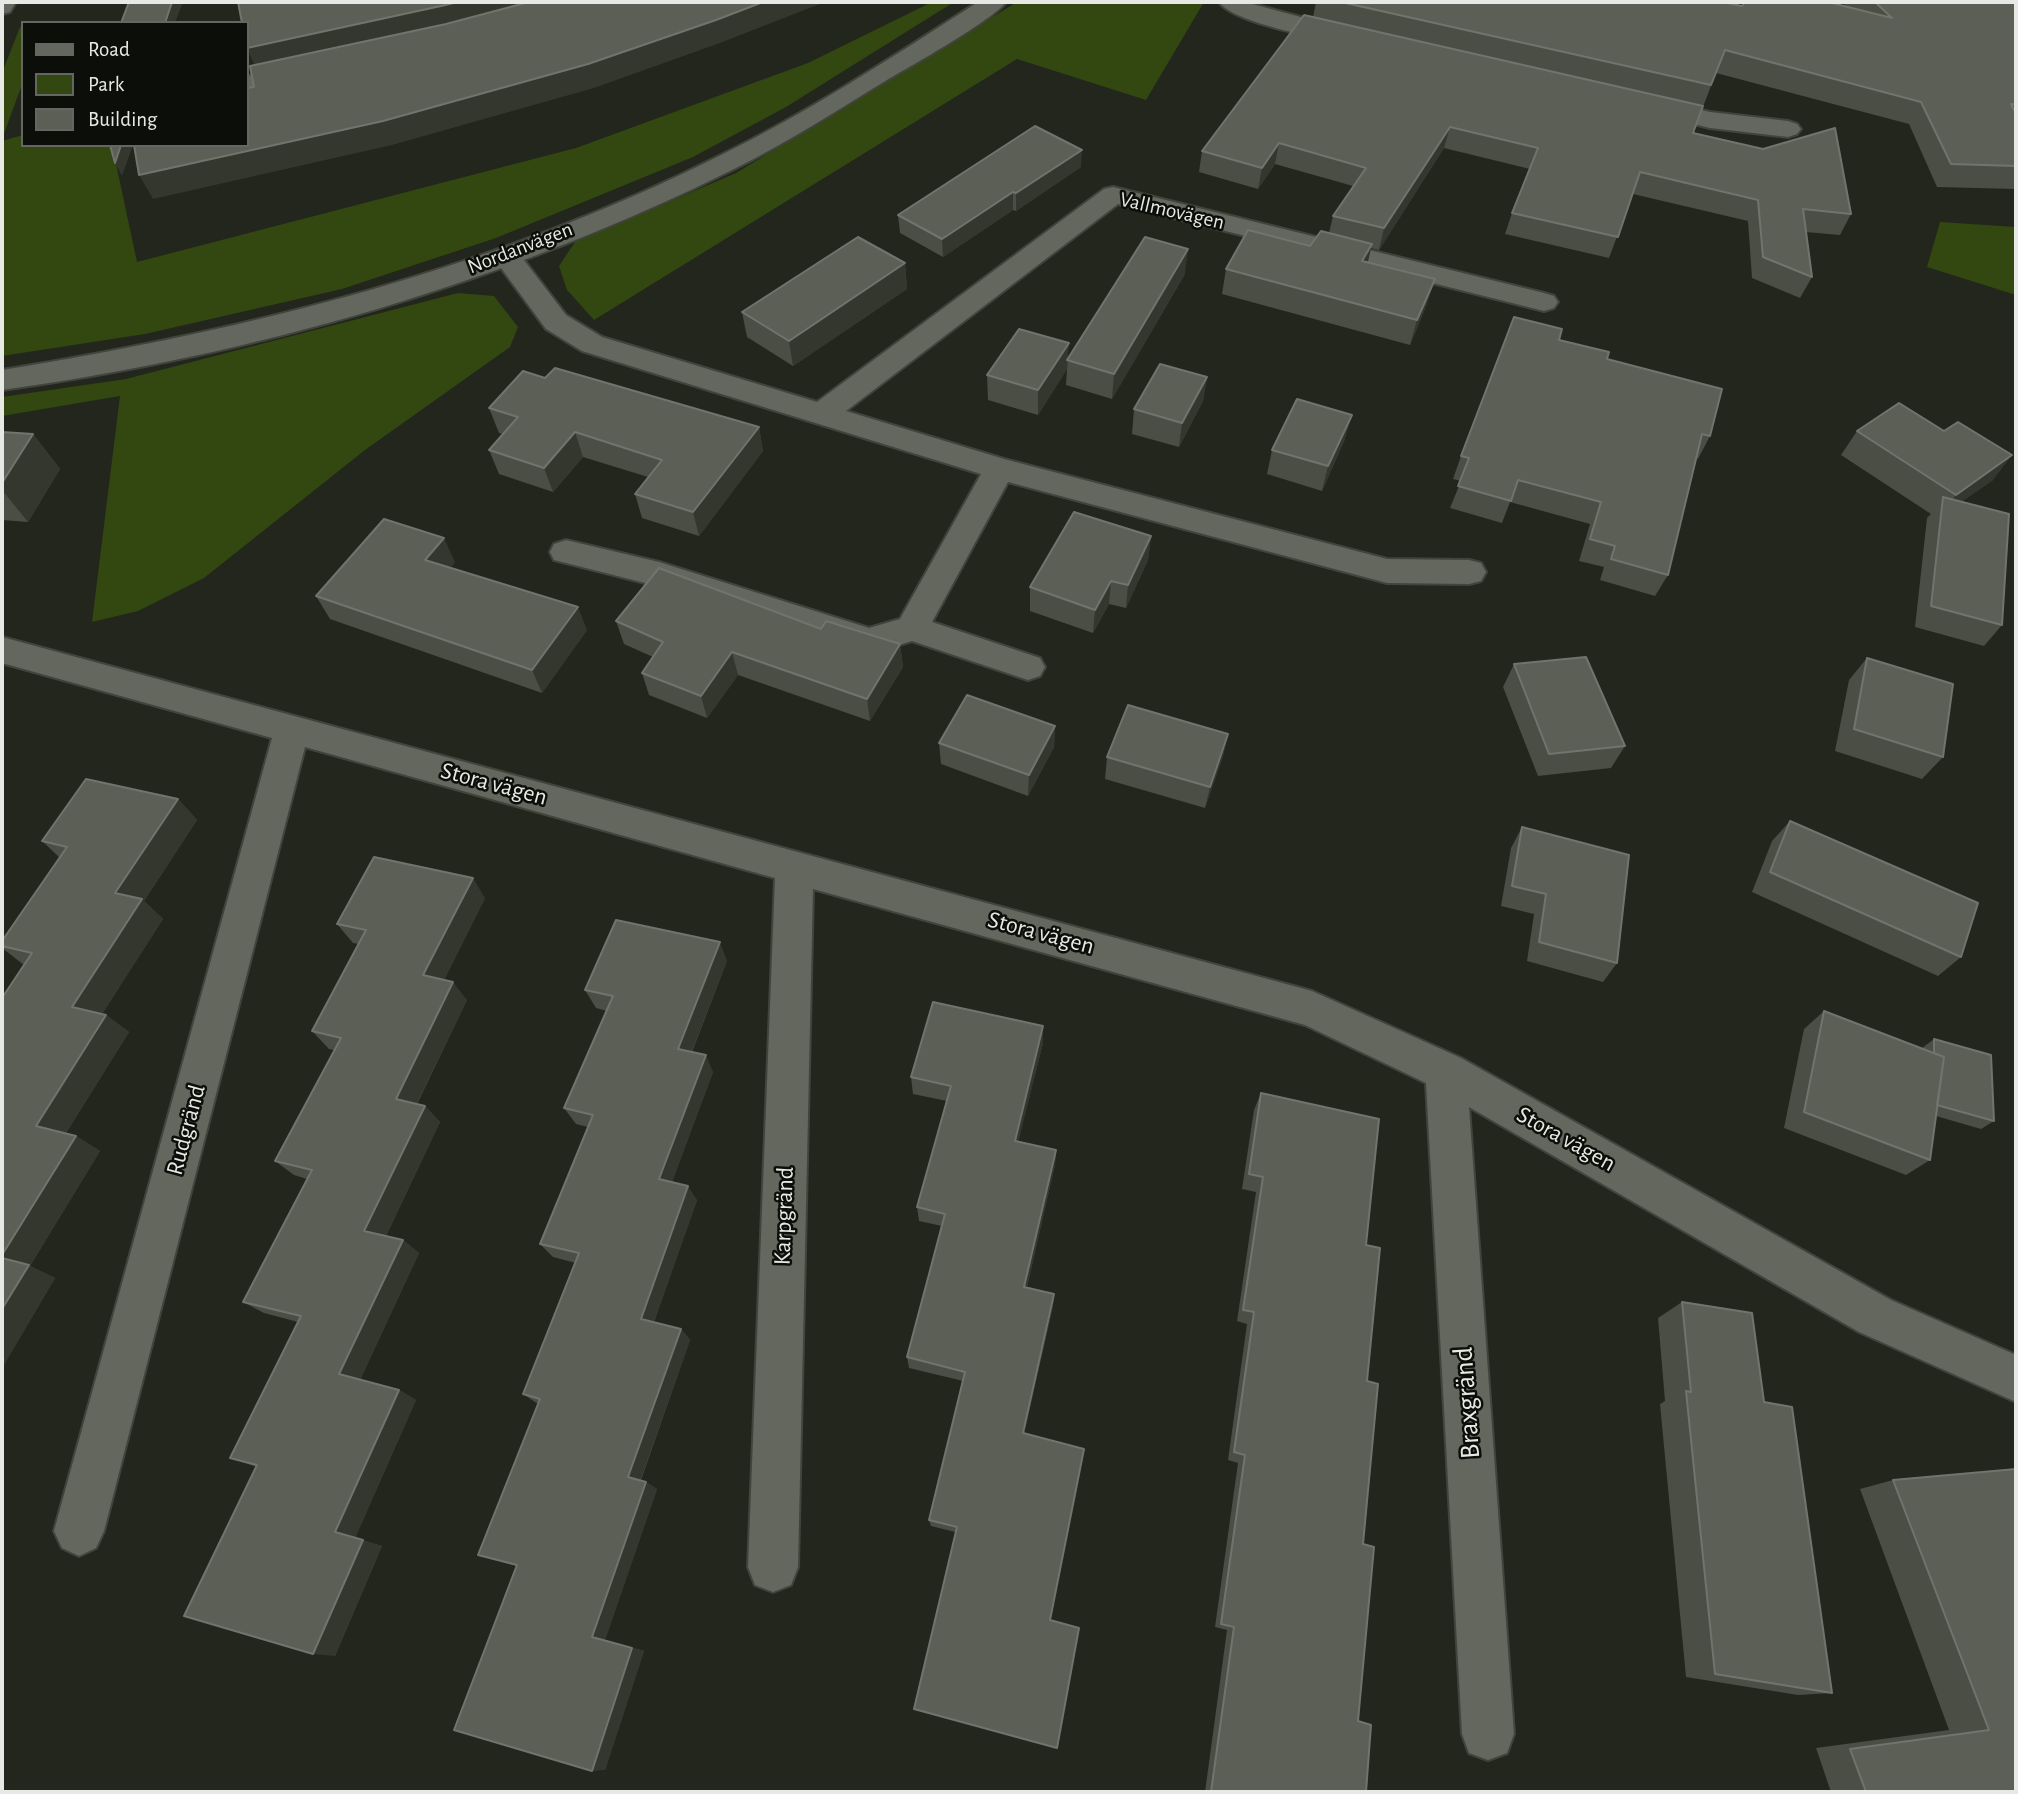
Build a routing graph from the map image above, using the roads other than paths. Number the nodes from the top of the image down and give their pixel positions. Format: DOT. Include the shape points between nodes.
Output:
graph roads {
  1 [pos="4,2"];
  2 [pos="994,2"];
  3 [pos="1231,2"];
  4 [pos="2,8"];
  5 [pos="1376,44"];
  6 [pos="324,66"];
  7 [pos="248,83"];
  8 [pos="1630,101"];
  9 [pos="1788,129"];
  10 [pos="506,257"];
  11 [pos="1544,302"];
  12 [pos="2,380"];
  13 [pos="822,414"];
  14 [pos="1000,469"];
  15 [pos="566,552"];
  16 [pos="1469,572"];
  17 [pos="912,628"];
  18 [pos="2,650"];
  19 [pos="1028,667"];
  20 [pos="292,729"];
  21 [pos="795,865"];
  22 [pos="1446,1072"];
  23 [pos="2016,1379"];
  24 [pos="79,1531"];
  25 [pos="774,1567"];
  26 [pos="1488,1734"];
  1 -- 4 [label="street"];
  2 -- 10 [label="street, Nordanvägen" via="890,70 727,162"];
  3 -- 5 [label="street" via="1283,22"];
  6 -- 7 [label="street"];
  8 -- 9 [label="street" via="1710,120"];
  10 -- 12 [label="street, Nordanvägen" via="299,320 102,367"];
  10 -- 13 [label="street" via="556,322 592,344"];
  11 -- 13 [label="street, Vallmovägen" via="1113,195"];
  13 -- 14 [label="street"];
  14 -- 16 [label="street" via="1387,571"];
  14 -- 17 [label="street"];
  15 -- 17 [label="street" via="659,574 869,641"];
  17 -- 19 [label="street"];
  18 -- 20 [label="street, Stora vägen"];
  20 -- 21 [label="street, Stora vägen"];
  20 -- 24 [label="street, Rudgränd"];
  21 -- 22 [label="street, Stora vägen" via="1312,1009"];
  21 -- 25 [label="street, Karpgränd"];
  22 -- 23 [label="street, Stora vägen" via="1875,1316"];
  22 -- 26 [label="street, Braxgränd"];
}
